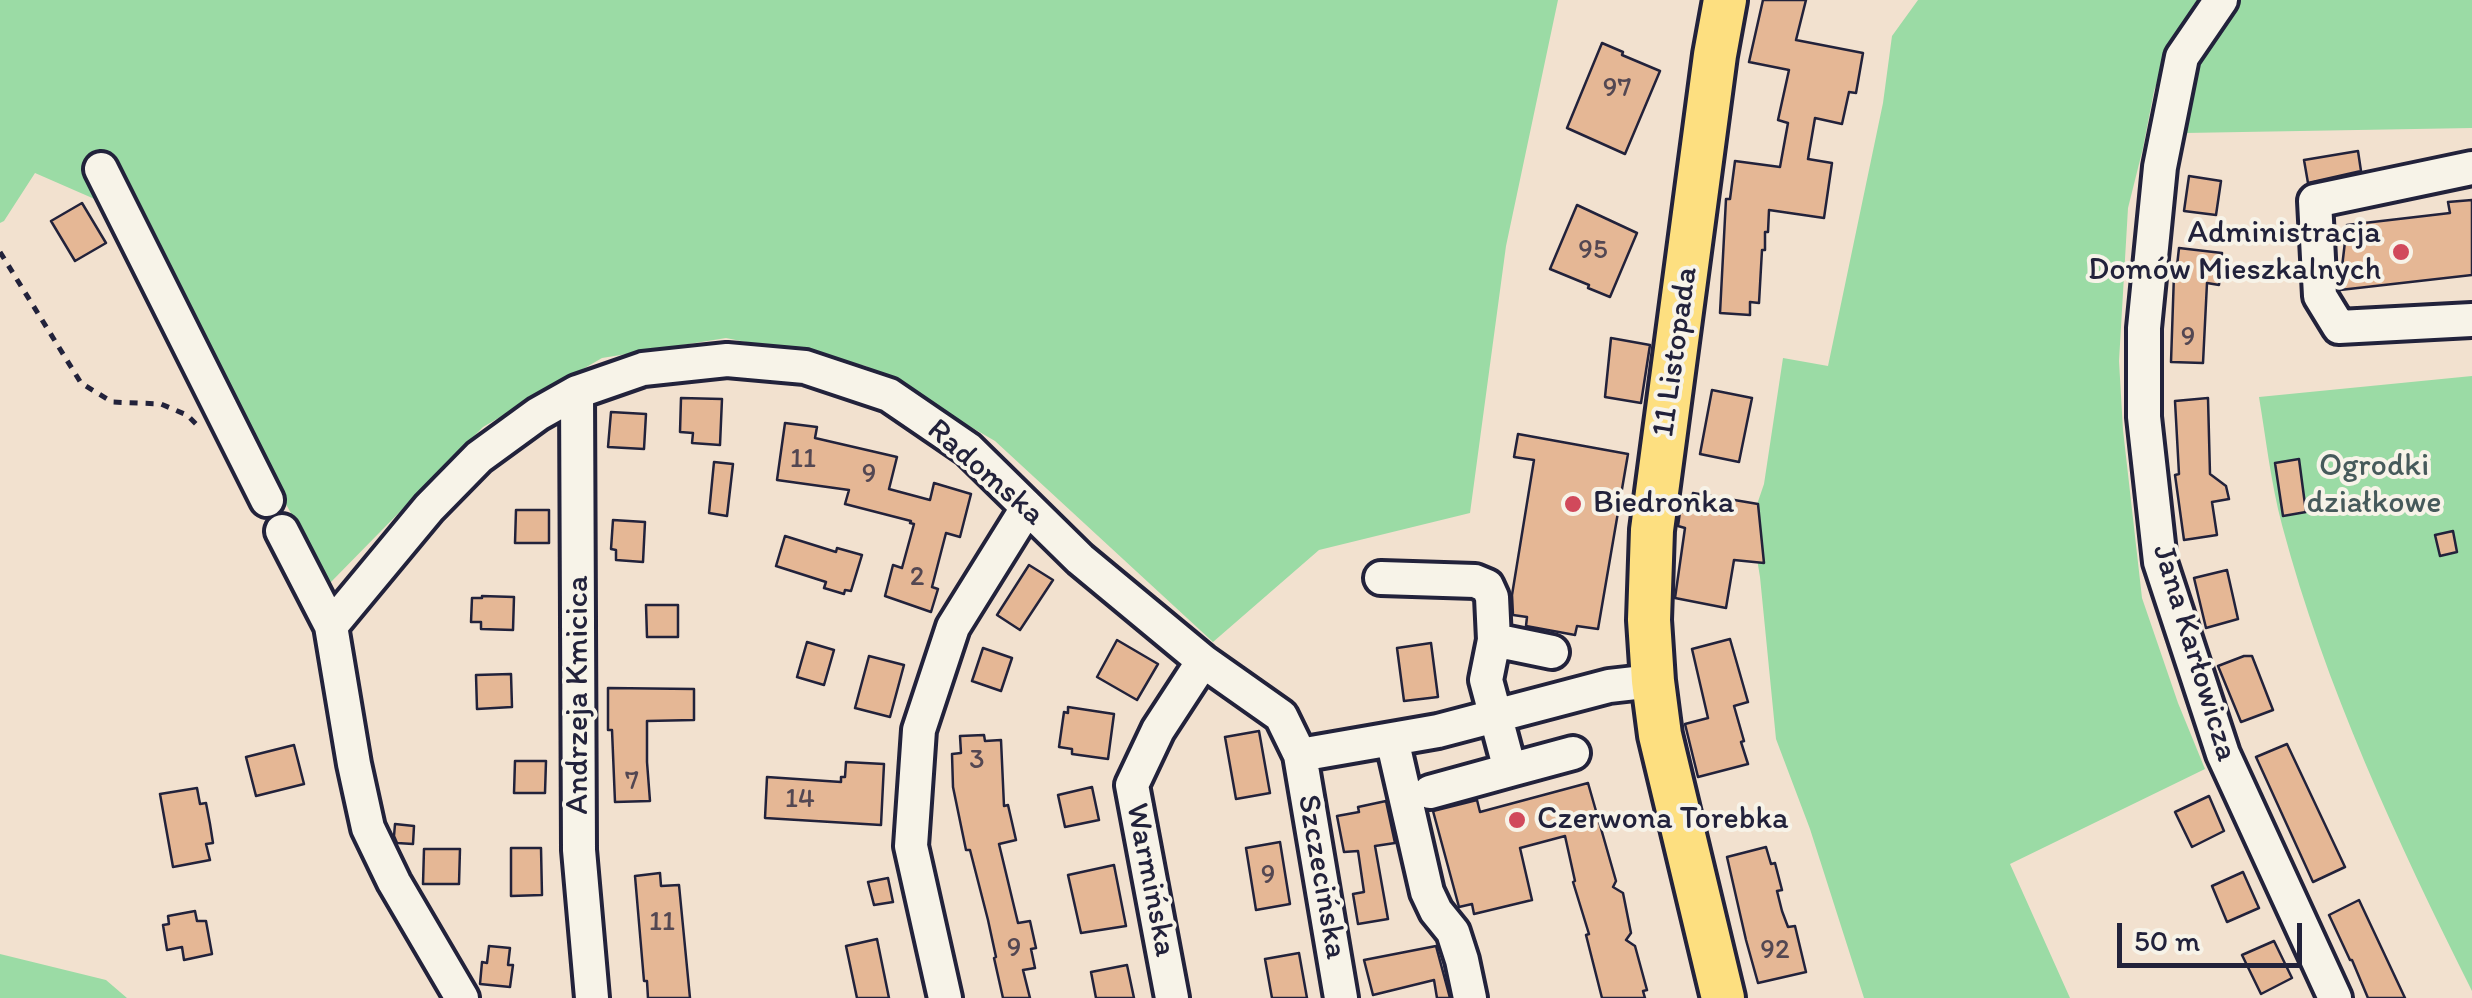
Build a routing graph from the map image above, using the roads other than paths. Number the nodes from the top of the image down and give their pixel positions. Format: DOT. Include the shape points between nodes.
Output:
graph roads {
  1 [pos="1725,0"];
  2 [pos="2221,0"];
  3 [pos="2472,168"];
  4 [pos="102,169"];
  5 [pos="2472,320"];
  6 [pos="577,392"];
  7 [pos="267,500"];
  8 [pos="1026,508"];
  9 [pos="282,531"];
  10 [pos="1382,578"];
  11 [pos="330,626"];
  12 [pos="1494,640"];
  13 [pos="1552,652"];
  14 [pos="1203,661"];
  15 [pos="1653,680"];
  16 [pos="1494,716"];
  17 [pos="1392,739"];
  18 [pos="1573,753"];
  19 [pos="1300,756"];
  20 [pos="1510,770"];
  21 [pos="1430,792"];
  22 [pos="462,998"];
  23 [pos="592,998"];
  24 [pos="945,998"];
  25 [pos="1172,998"];
  26 [pos="1341,998"];
  27 [pos="1470,998"];
  28 [pos="1723,998"];
  29 [pos="2335,998"];
  1 -- 15 [label="main road, 11 Listopada" via="1652,530"];
  2 -- 29 [label="street, Jana Karłowicza" via="2182,56 2160,168 2144,328 2144,417 2160,562 2223,754"];
  3 -- 5 [label="street" via="2315,201 2320,296 2339,327"];
  4 -- 7 [label="street"];
  6 -- 8 [label="street, Radomska" via="644,369 726,360 805,368 888,395 968,450"];
  6 -- 11 [label="street, Radomska" via="479,457"];
  6 -- 23 [label="street, Andrzeja Kmicica" via="579,850"];
  8 -- 14 [label="street, Radomska"];
  8 -- 24 [label="street" via="953,628 919,730 911,846"];
  9 -- 11 [label="street"];
  10 -- 12 [label="street" via="1486,586"];
  11 -- 22 [label="street" via="368,828"];
  12 -- 13 [label="street"];
  12 -- 16 [label="street" via="1486,680"];
  14 -- 19 [label="street, Radomska" via="1281,716"];
  14 -- 25 [label="street, Warmińska" via="1132,785"];
  15 -- 16 [label="street"];
  15 -- 28 [label="main road, 11 Listopada" via="1670,784"];
  16 -- 17 [label="street"];
  16 -- 20 [label="street"];
  17 -- 19 [label="street"];
  17 -- 27 [label="street" via="1427,892 1453,932"];
  18 -- 20 [label="street"];
  19 -- 26 [label="street, Szczecińska"];
  20 -- 21 [label="street"];
}
